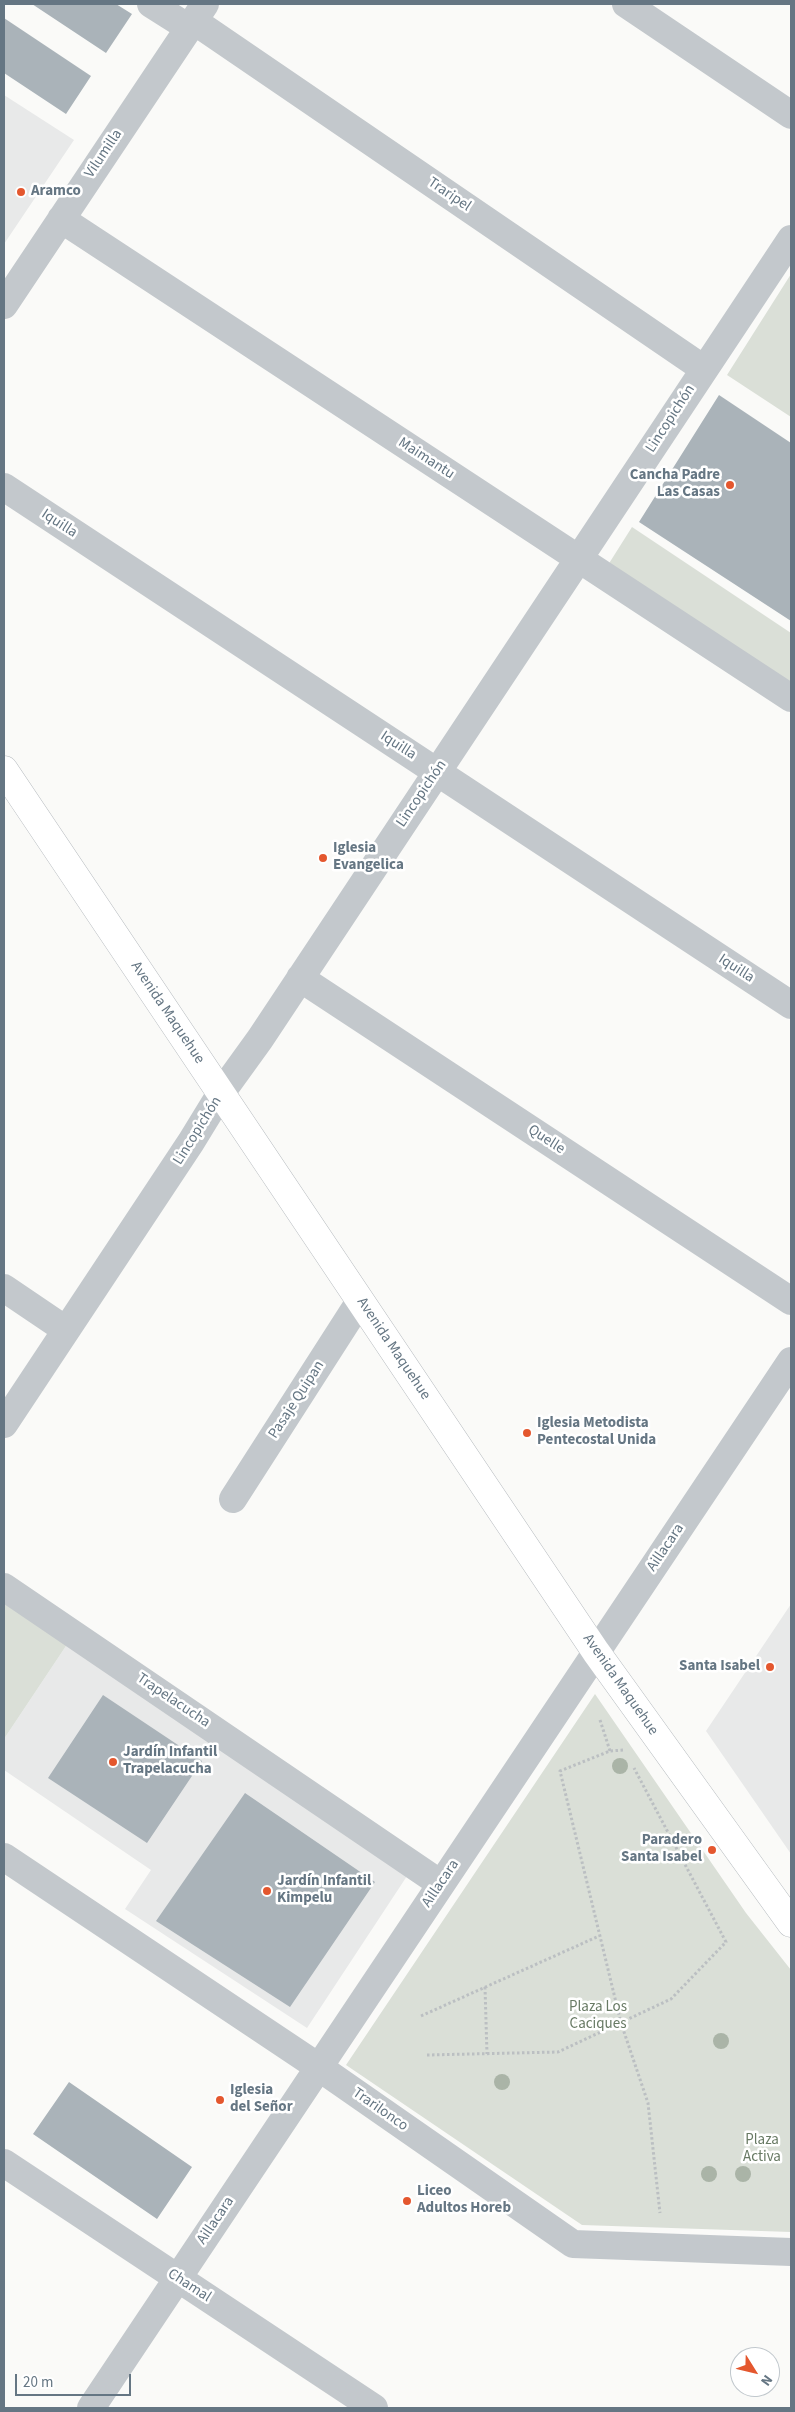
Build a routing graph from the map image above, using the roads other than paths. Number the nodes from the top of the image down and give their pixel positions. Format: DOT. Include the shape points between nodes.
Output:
graph roads {
  1 [pos="152,4"];
  2 [pos="626,4"];
  3 [pos="196,18"];
  4 [pos="791,114"];
  5 [pos="61,219"];
  6 [pos="791,239"];
  7 [pos="4,305"];
  8 [pos="704,369"];
  9 [pos="4,487"];
  10 [pos="579,559"];
  11 [pos="791,698"];
  12 [pos="4,770"];
  13 [pos="437,772"];
  14 [pos="300,978"];
  15 [pos="791,1005"];
  16 [pos="221,1093"];
  17 [pos="4,1288"];
  18 [pos="360,1301"];
  19 [pos="791,1301"];
  20 [pos="66,1330"];
  21 [pos="791,1361"];
  22 [pos="4,1424"];
  23 [pos="233,1499"];
  24 [pos="4,1587"];
  25 [pos="596,1652"];
  26 [pos="4,1856"];
  27 [pos="441,1884"];
  28 [pos="791,1923"];
  29 [pos="320,2068"];
  30 [pos="4,2163"];
  31 [pos="791,2252"];
  32 [pos="178,2279"];
  33 [pos="91,2408"];
  34 [pos="374,2408"];
  1 -- 3 [label="street, Traripel"];
  2 -- 4 [label="street"];
  3 -- 5 [label="street, Vilumilla"];
  3 -- 8 [label="street, Traripel"];
  5 -- 7 [label="street, Vilumilla"];
  5 -- 10 [label="street, Maimantu"];
  6 -- 8 [label="street, Lincopichón"];
  8 -- 10 [label="street, Lincopichón"];
  9 -- 13 [label="street, Iquilla"];
  10 -- 11 [label="street, Maimantu"];
  10 -- 13 [label="street, Lincopichón"];
  12 -- 16 [label="main road, Avenida Maquehue"];
  13 -- 14 [label="street, Lincopichón"];
  13 -- 15 [label="street, Iquilla"];
  14 -- 16 [label="street, Lincopichón"];
  14 -- 19 [label="street, Quelle"];
  16 -- 18 [label="main road, Avenida Maquehue"];
  16 -- 20 [label="street, Lincopichón"];
  17 -- 20 [label="street"];
  18 -- 23 [label="street, Pasaje Quipan"];
  18 -- 25 [label="main road, Avenida Maquehue"];
  20 -- 22 [label="street, Lincopichón"];
  21 -- 25 [label="street, Aillacara"];
  24 -- 27 [label="street, Trapelacucha"];
  25 -- 27 [label="street, Aillacara"];
  25 -- 28 [label="main road, Avenida Maquehue"];
  26 -- 29 [label="street, Trarilonco"];
  27 -- 29 [label="street, Aillacara"];
  29 -- 31 [label="street, Trarilonco" via="573,2244"];
  29 -- 32 [label="street, Aillacara"];
  30 -- 32 [label="street, Chamal"];
  32 -- 33 [label="street, Aillacara"];
  32 -- 34 [label="street, Chamal"];
}
